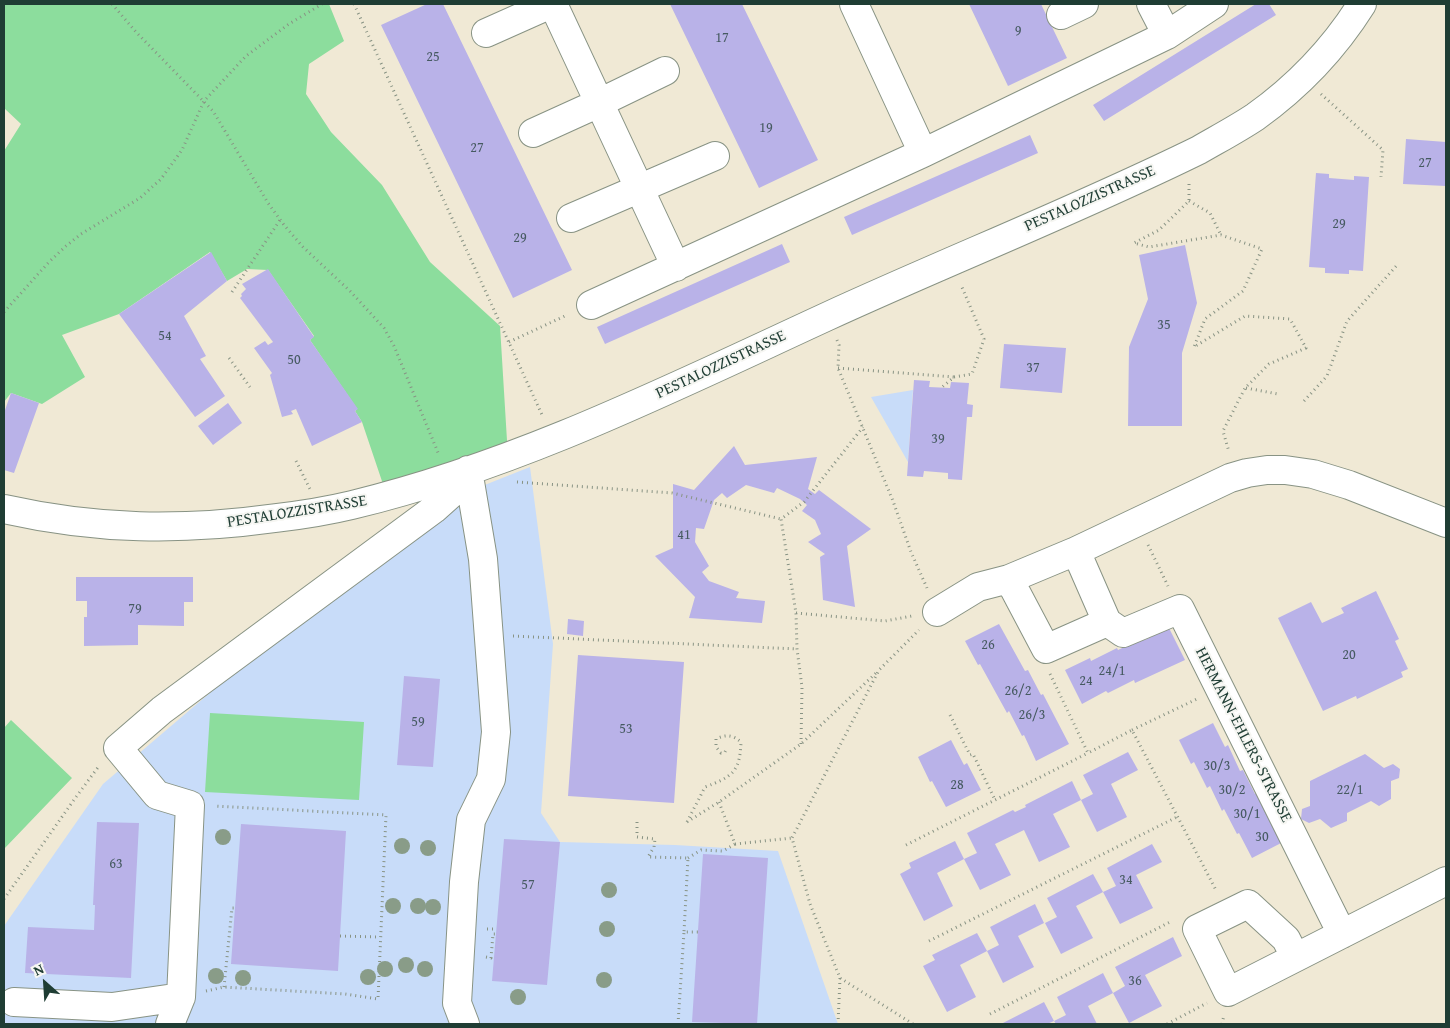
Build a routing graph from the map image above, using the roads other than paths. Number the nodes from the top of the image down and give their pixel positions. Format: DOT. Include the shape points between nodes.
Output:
graph roads {
  1 [pos="552,4"];
  2 [pos="854,4"];
  3 [pos="1152,4"];
  4 [pos="1214,4"];
  5 [pos="1362,4"];
  6 [pos="486,33"];
  7 [pos="1167,35"];
  8 [pos="665,71"];
  9 [pos="599,103"];
  10 [pos="533,133"];
  11 [pos="923,154"];
  12 [pos="714,156"];
  13 [pos="640,189"];
  14 [pos="571,218"];
  15 [pos="676,267"];
  16 [pos="591,305"];
  17 [pos="457,474"];
  18 [pos="4,509"];
  19 [pos="1446,523"];
  20 [pos="1076,551"];
  21 [pos="1009,579"];
  22 [pos="937,612"];
  23 [pos="1107,622"];
  24 [pos="1446,880"];
  25 [pos="1342,934"];
  26 [pos="1296,957"];
  27 [pos="181,997"];
  28 [pos="14,1002"];
  29 [pos="170,1024"];
  30 [pos="465,1024"];
  1 -- 6 [label="street"];
  1 -- 9 [label="street"];
  2 -- 11 [label="street"];
  3 -- 7 [label="street"];
  4 -- 7 [label="street"];
  5 -- 17 [label="street, PESTALOZZISTRASSE" via="1302,77 1255,116 1189,155 665,391 554,439"];
  7 -- 11 [label="street"];
  8 -- 9 [label="street"];
  9 -- 10 [label="street"];
  9 -- 13 [label="street"];
  11 -- 15 [label="street"];
  12 -- 13 [label="street"];
  13 -- 14 [label="street"];
  13 -- 15 [label="street"];
  15 -- 16 [label="street"];
  17 -- 18 [label="street, PESTALOZZISTRASSE" via="349,506 232,524 180,527 97,525"];
  17 -- 27 [label="street" via="453,492 434,509 162,710 118,748 157,796 190,805"];
  17 -- 30 [label="street" via="483,558 496,732 491,779 471,820 464,882 457,1003"];
  19 -- 20 [label="street" via="1313,474 1267,470 1235,477"];
  20 -- 21 [label="street"];
  20 -- 23 [label="street"];
  21 -- 22 [label="street" via="978,587"];
  21 -- 23 [label="street" via="1046,648"];
  23 -- 25 [label="street, HERMANN-EHLERS-STRASSE" via="1123,634 1180,609"];
  24 -- 25 [label="street"];
  25 -- 26 [label="street"];
  26 -- 26 [label="street" via="1228,992 1197,929 1248,904 1286,939"];
  27 -- 28 [label="street" via="112,1007"];
  27 -- 29 [label="street"];
}
